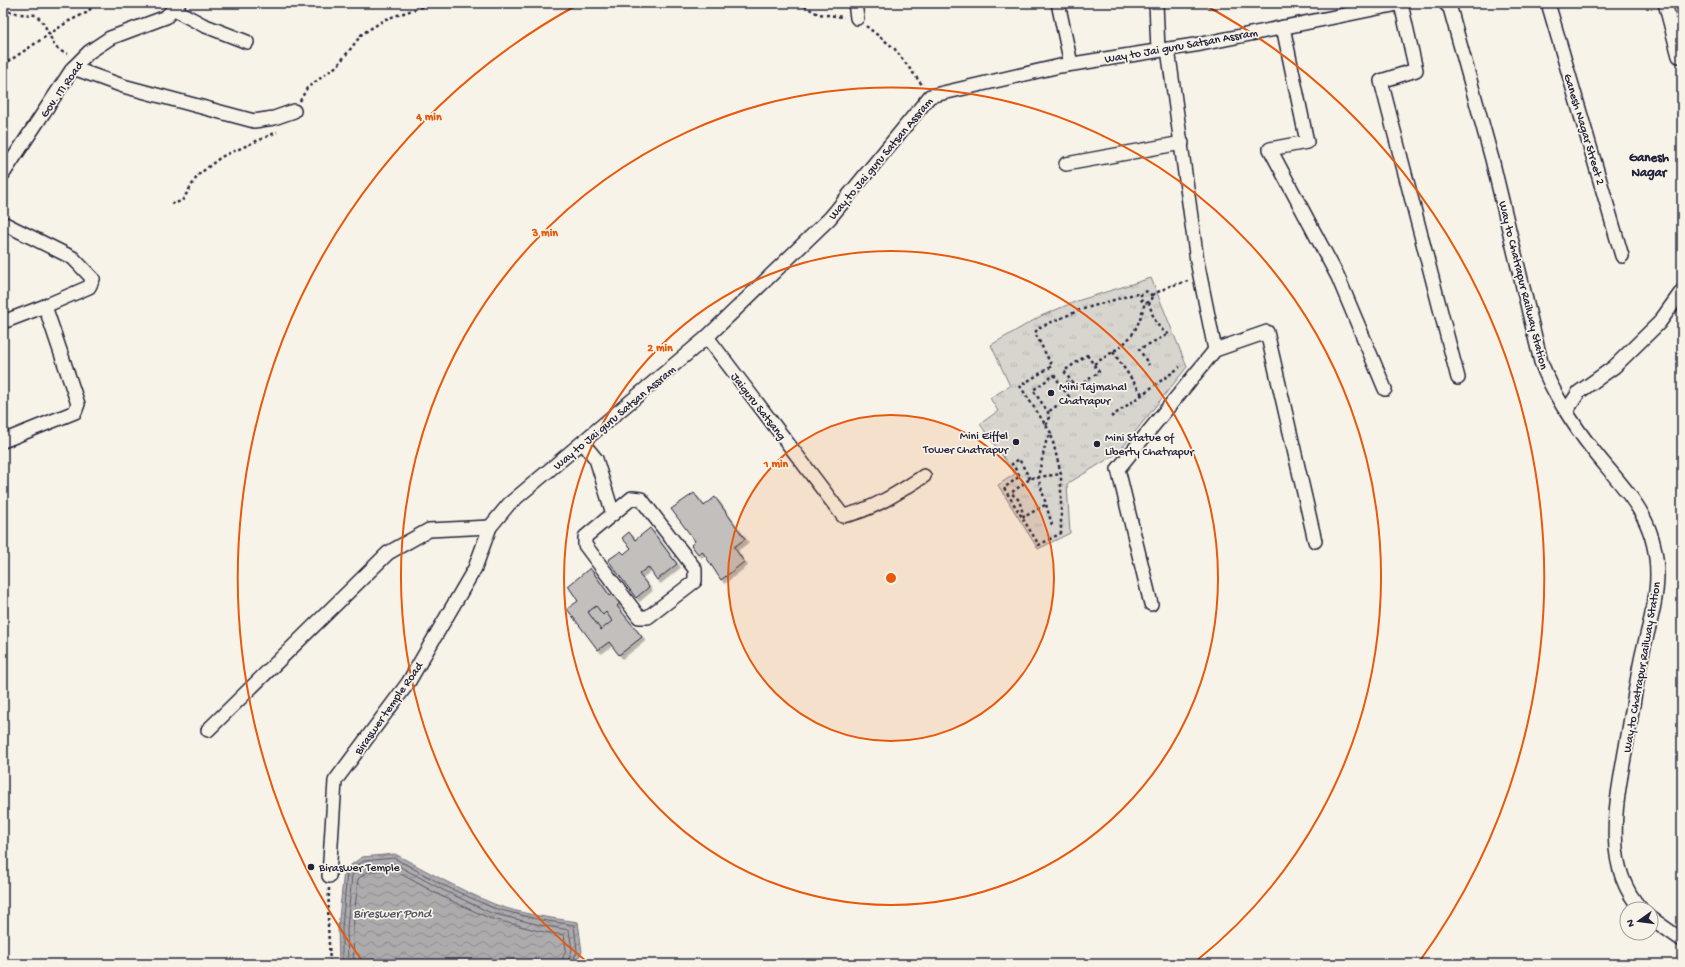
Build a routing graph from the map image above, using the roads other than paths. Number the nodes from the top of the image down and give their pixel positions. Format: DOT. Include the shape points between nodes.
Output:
graph roads {
  1 [pos="855,3"];
  2 [pos="1058,3"];
  3 [pos="1156,3"];
  4 [pos="1402,3"];
  5 [pos="1548,3"];
  6 [pos="1665,3"];
  7 [pos="1448,5"];
  8 [pos="176,6"];
  9 [pos="1349,8"];
  10 [pos="857,18"];
  11 [pos="1283,27"];
  12 [pos="247,42"];
  13 [pos="1163,50"];
  14 [pos="1679,56"];
  15 [pos="78,63"];
  16 [pos="1071,64"];
  17 [pos="294,111"];
  18 [pos="1182,143"];
  19 [pos="1066,164"];
  20 [pos="3,174"];
  21 [pos="3,223"];
  22 [pos="1622,256"];
  23 [pos="1682,291"];
  24 [pos="45,306"];
  25 [pos="3,322"];
  26 [pos="707,337"];
  27 [pos="1215,350"];
  28 [pos="1458,378"];
  29 [pos="1385,389"];
  30 [pos="1567,410"];
  31 [pos="3,441"];
  32 [pos="584,443"];
  33 [pos="924,476"];
  34 [pos="613,514"];
  35 [pos="490,527"];
  36 [pos="1315,541"];
  37 [pos="1151,604"];
  38 [pos="208,730"];
  39 [pos="329,876"];
  40 [pos="1634,901"];
  41 [pos="1659,924"];
  42 [pos="1682,940"];
  1 -- 10 [label="street"];
  2 -- 16 [label="street"];
  3 -- 13 [label="street"];
  4 -- 9 [label="street, Way to Jai guru Satsan Assram"];
  4 -- 28 [label="street" via="1416,70 1381,81"];
  5 -- 22 [label="street, Ganesh Nagar Street 2"];
  6 -- 14 [label="street"];
  7 -- 30 [label="street, Way to Chatrapur Railway Station" via="1492,159 1541,362 1548,381"];
  8 -- 12 [label="street" via="204,25"];
  8 -- 15 [label="street, Gov. ITI Road" via="166,17 110,38"];
  9 -- 11 [label="street, Way to Jai guru Satsan Assram"];
  11 -- 13 [label="street, Way to Jai guru Satsan Assram"];
  11 -- 29 [label="street" via="1307,142 1270,149 1338,277"];
  13 -- 16 [label="street, Way to Jai guru Satsan Assram"];
  13 -- 18 [label="street"];
  15 -- 17 [label="street" via="123,86 254,121"];
  15 -- 20 [label="street, Gov. ITI Road"];
  16 -- 26 [label="street, Way to Jai guru Satsan Assram" via="930,96 830,218"];
  18 -- 19 [label="street"];
  18 -- 27 [label="street" via="1200,278"];
  21 -- 24 [label="street" via="73,258 93,279 89,287"];
  23 -- 30 [label="street" via="1659,323 1614,367 1579,392"];
  24 -- 25 [label="street"];
  24 -- 31 [label="street" via="78,404 74,412"];
  26 -- 32 [label="street, Way to Jai guru Satsan Assram"];
  26 -- 33 [label="street, Jaiguru Satsang" via="843,516 884,501"];
  27 -- 36 [label="street" via="1267,332"];
  27 -- 37 [label="street" via="1118,469"];
  30 -- 40 [label="street, Way to Chatrapur Railway Station" via="1593,450 1611,470 1645,518 1655,547 1657,576 1652,619 1642,656 1615,812 1616,853 1622,875"];
  32 -- 34 [label="street" via="596,459"];
  32 -- 35 [label="street, Way to Jai guru Satsan Assram" via="509,504"];
  34 -- 34 [label="street" via="585,537 585,545 639,617 648,617 695,581 695,569 641,499 632,498"];
  35 -- 38 [label="street" via="429,530 388,553"];
  35 -- 39 [label="street, Biraswer temple Road" via="475,568 408,683 335,781"];
  41 -- 42 [label="street"];
}
